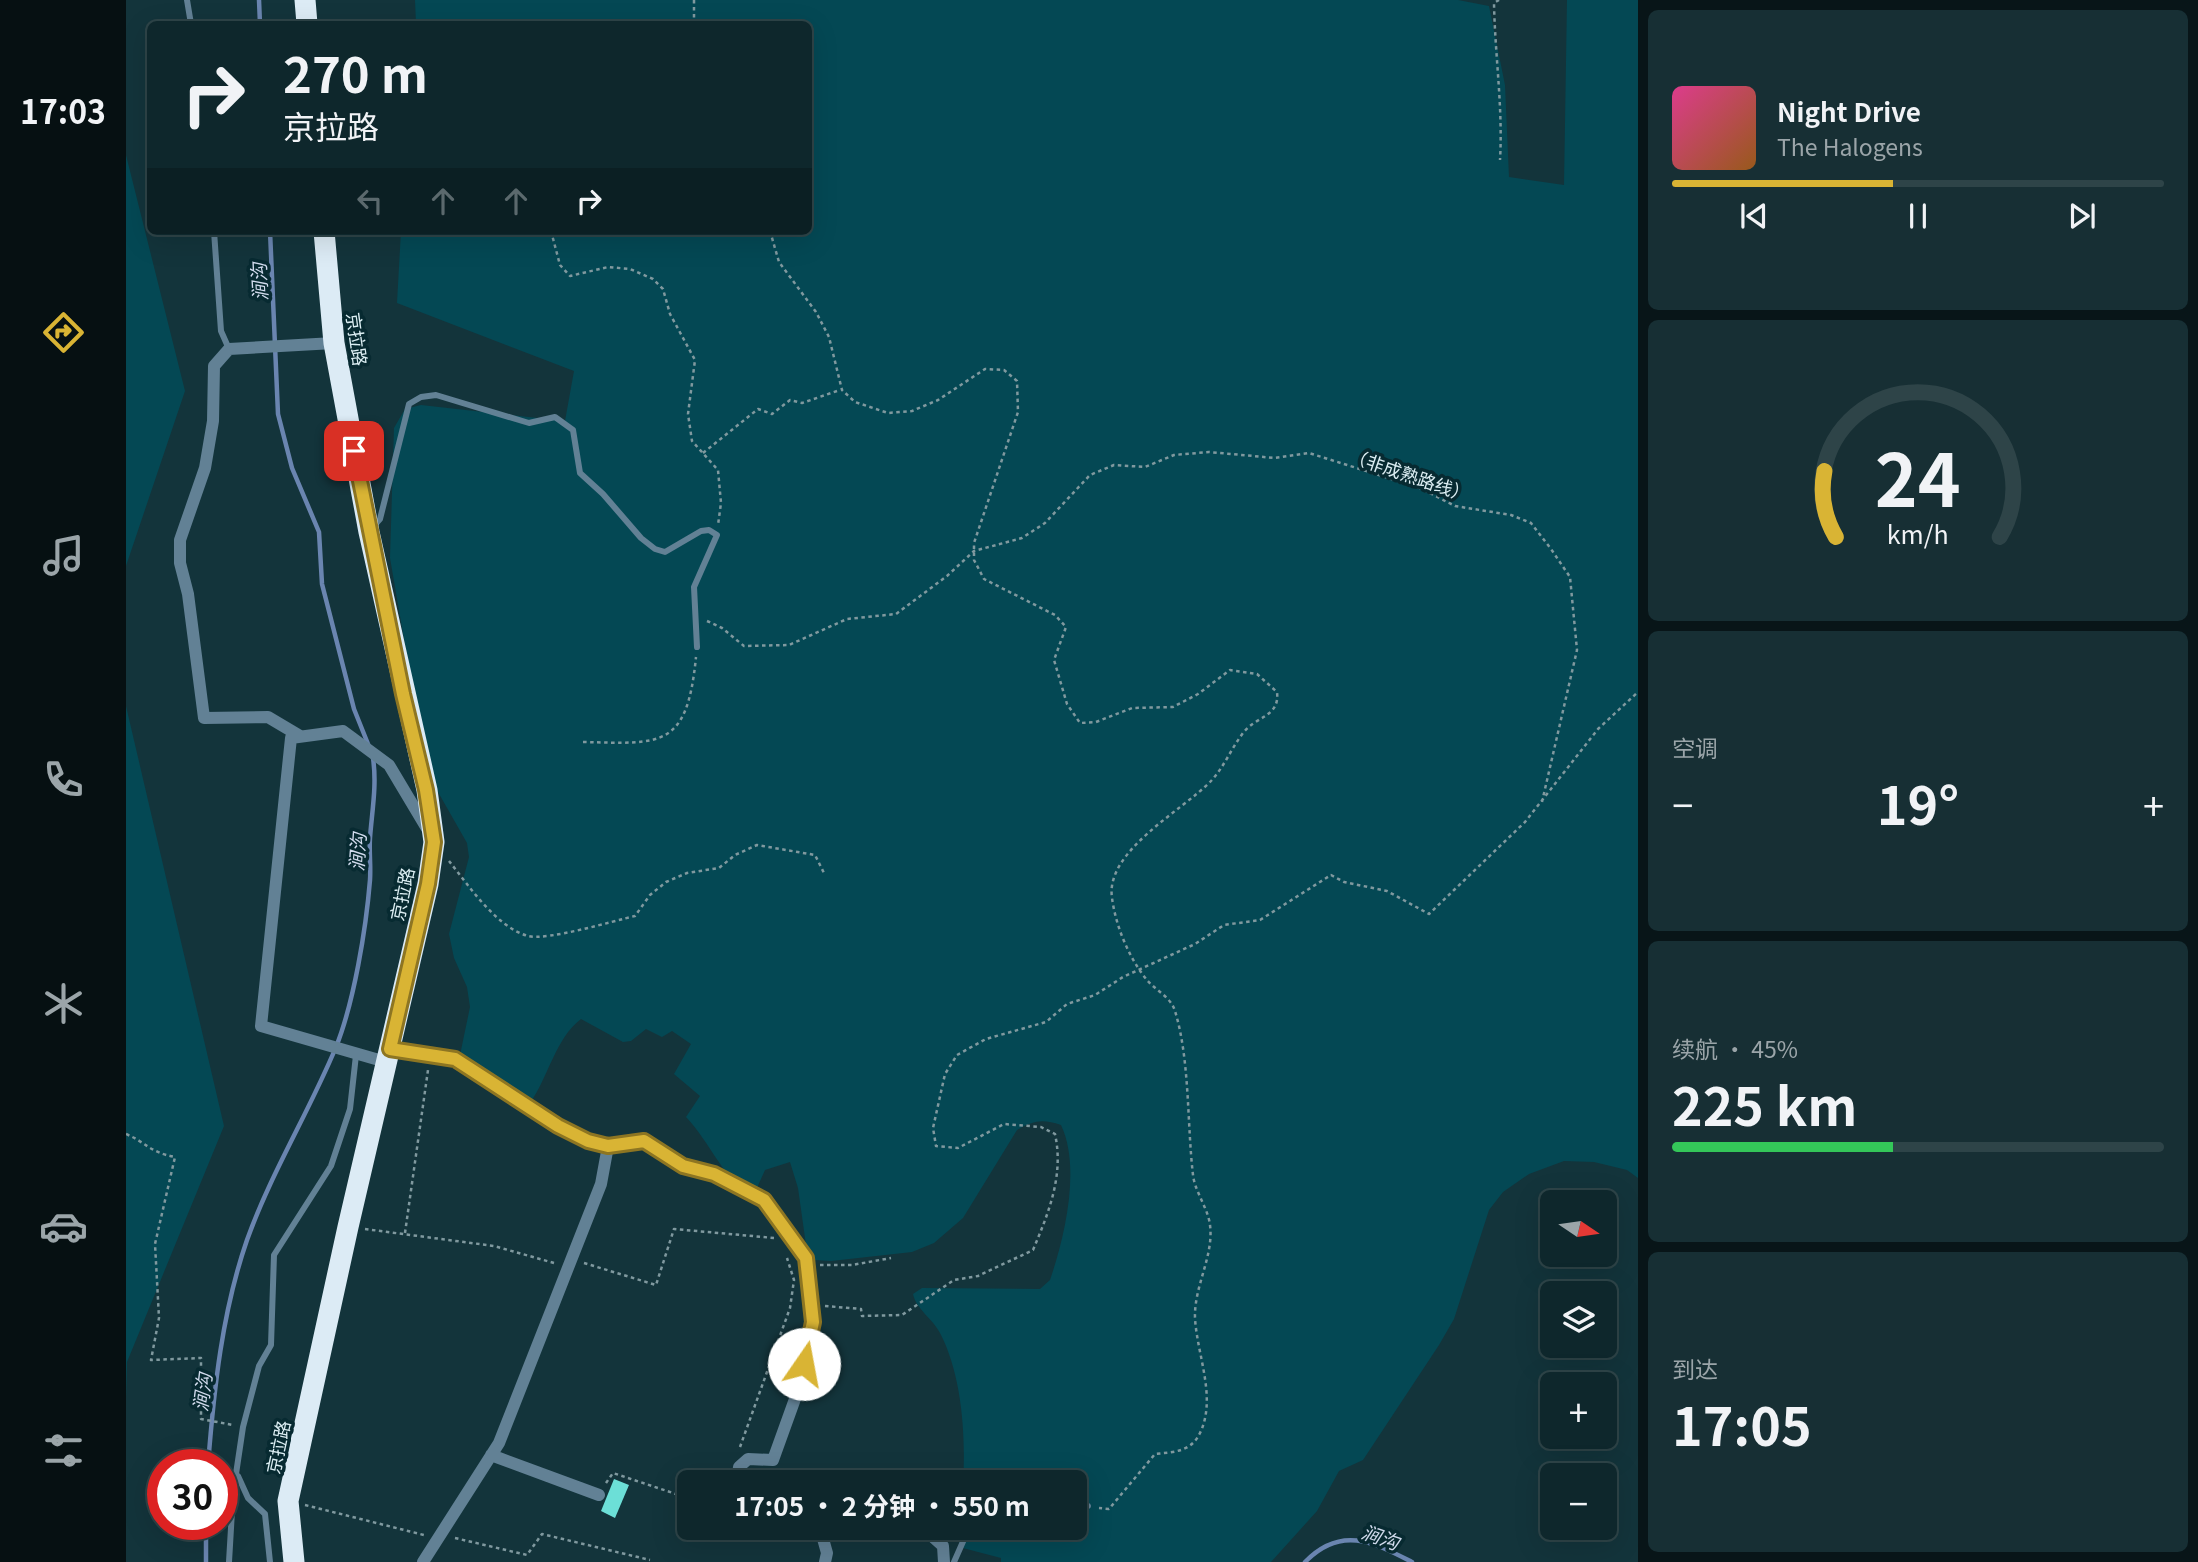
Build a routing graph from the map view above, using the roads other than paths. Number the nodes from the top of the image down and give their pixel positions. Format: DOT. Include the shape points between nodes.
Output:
graph roads {
  1 [pos="187,0"];
  2 [pos="305,0"];
  3 [pos="190,21"];
  4 [pos="307,21"];
  5 [pos="214,235"];
  6 [pos="324,235"];
  7 [pos="334,343"];
  8 [pos="229,349"];
  9 [pos="369,532"];
  10 [pos="697,647"];
  11 [pos="300,736"];
  12 [pos="434,842"];
  13 [pos="356,1055"];
  14 [pos="388,1055"];
  15 [pos="608,1146"];
  16 [pos="491,1454"];
  17 [pos="238,1467"];
  18 [pos="741,1470"];
  19 [pos="238,1477"];
  20 [pos="599,1495"];
  21 [pos="231,1540"];
  22 [pos="823,1540"];
  23 [pos="936,1540"];
  24 [pos="964,1540"];
  25 [pos="229,1562"];
  26 [pos="270,1562"];
  27 [pos="294,1562"];
  28 [pos="423,1562"];
  29 [pos="825,1562"];
  30 [pos="944,1562"];
  31 [pos="954,1562"];
  1 -- 3 [label="lane"];
  2 -- 4 [label="highway"];
  5 -- 8 [label="lane" via="221,331"];
  6 -- 7 [label="highway, 京拉路"];
  7 -- 8 [label="street"];
  7 -- 9 [label="highway, 京拉路"];
  8 -- 11 [label="street" via="214,366 213,421 205,468 180,540 204,718 268,717"];
  9 -- 10 [label="lane" via="380,519 409,404 436,395 529,423 555,417 573,430 580,473 640,538 666,552 701,531 717,536 694,587"];
  9 -- 12 [label="highway, 京拉路"];
  11 -- 12 [label="street" via="343,731 388,765"];
  11 -- 13 [label="street" via="291,737 261,1026"];
  12 -- 14 [label="highway, 京拉路"];
  13 -- 14 [label="street"];
  13 -- 17 [label="lane" via="350,1109 331,1166 274,1255 271,1345 259,1366"];
  14 -- 15 [label="street" via="455,1059 558,1126"];
  14 -- 27 [label="highway, 京拉路" via="288,1501"];
  15 -- 16 [label="street" via="601,1184"];
  15 -- 18 [label="street" via="644,1141 683,1166 714,1174 764,1200 806,1258 813,1322 800,1385 773,1460 748,1459"];
  16 -- 20 [label="street"];
  16 -- 28 [label="street"];
  19 -- 26 [label="lane" via="248,1499 265,1514"];
  21 -- 25 [label="lane"];
  22 -- 29 [label="street"];
  23 -- 30 [label="street" via="943,1546"];
  24 -- 31 [label="lane"];
}
